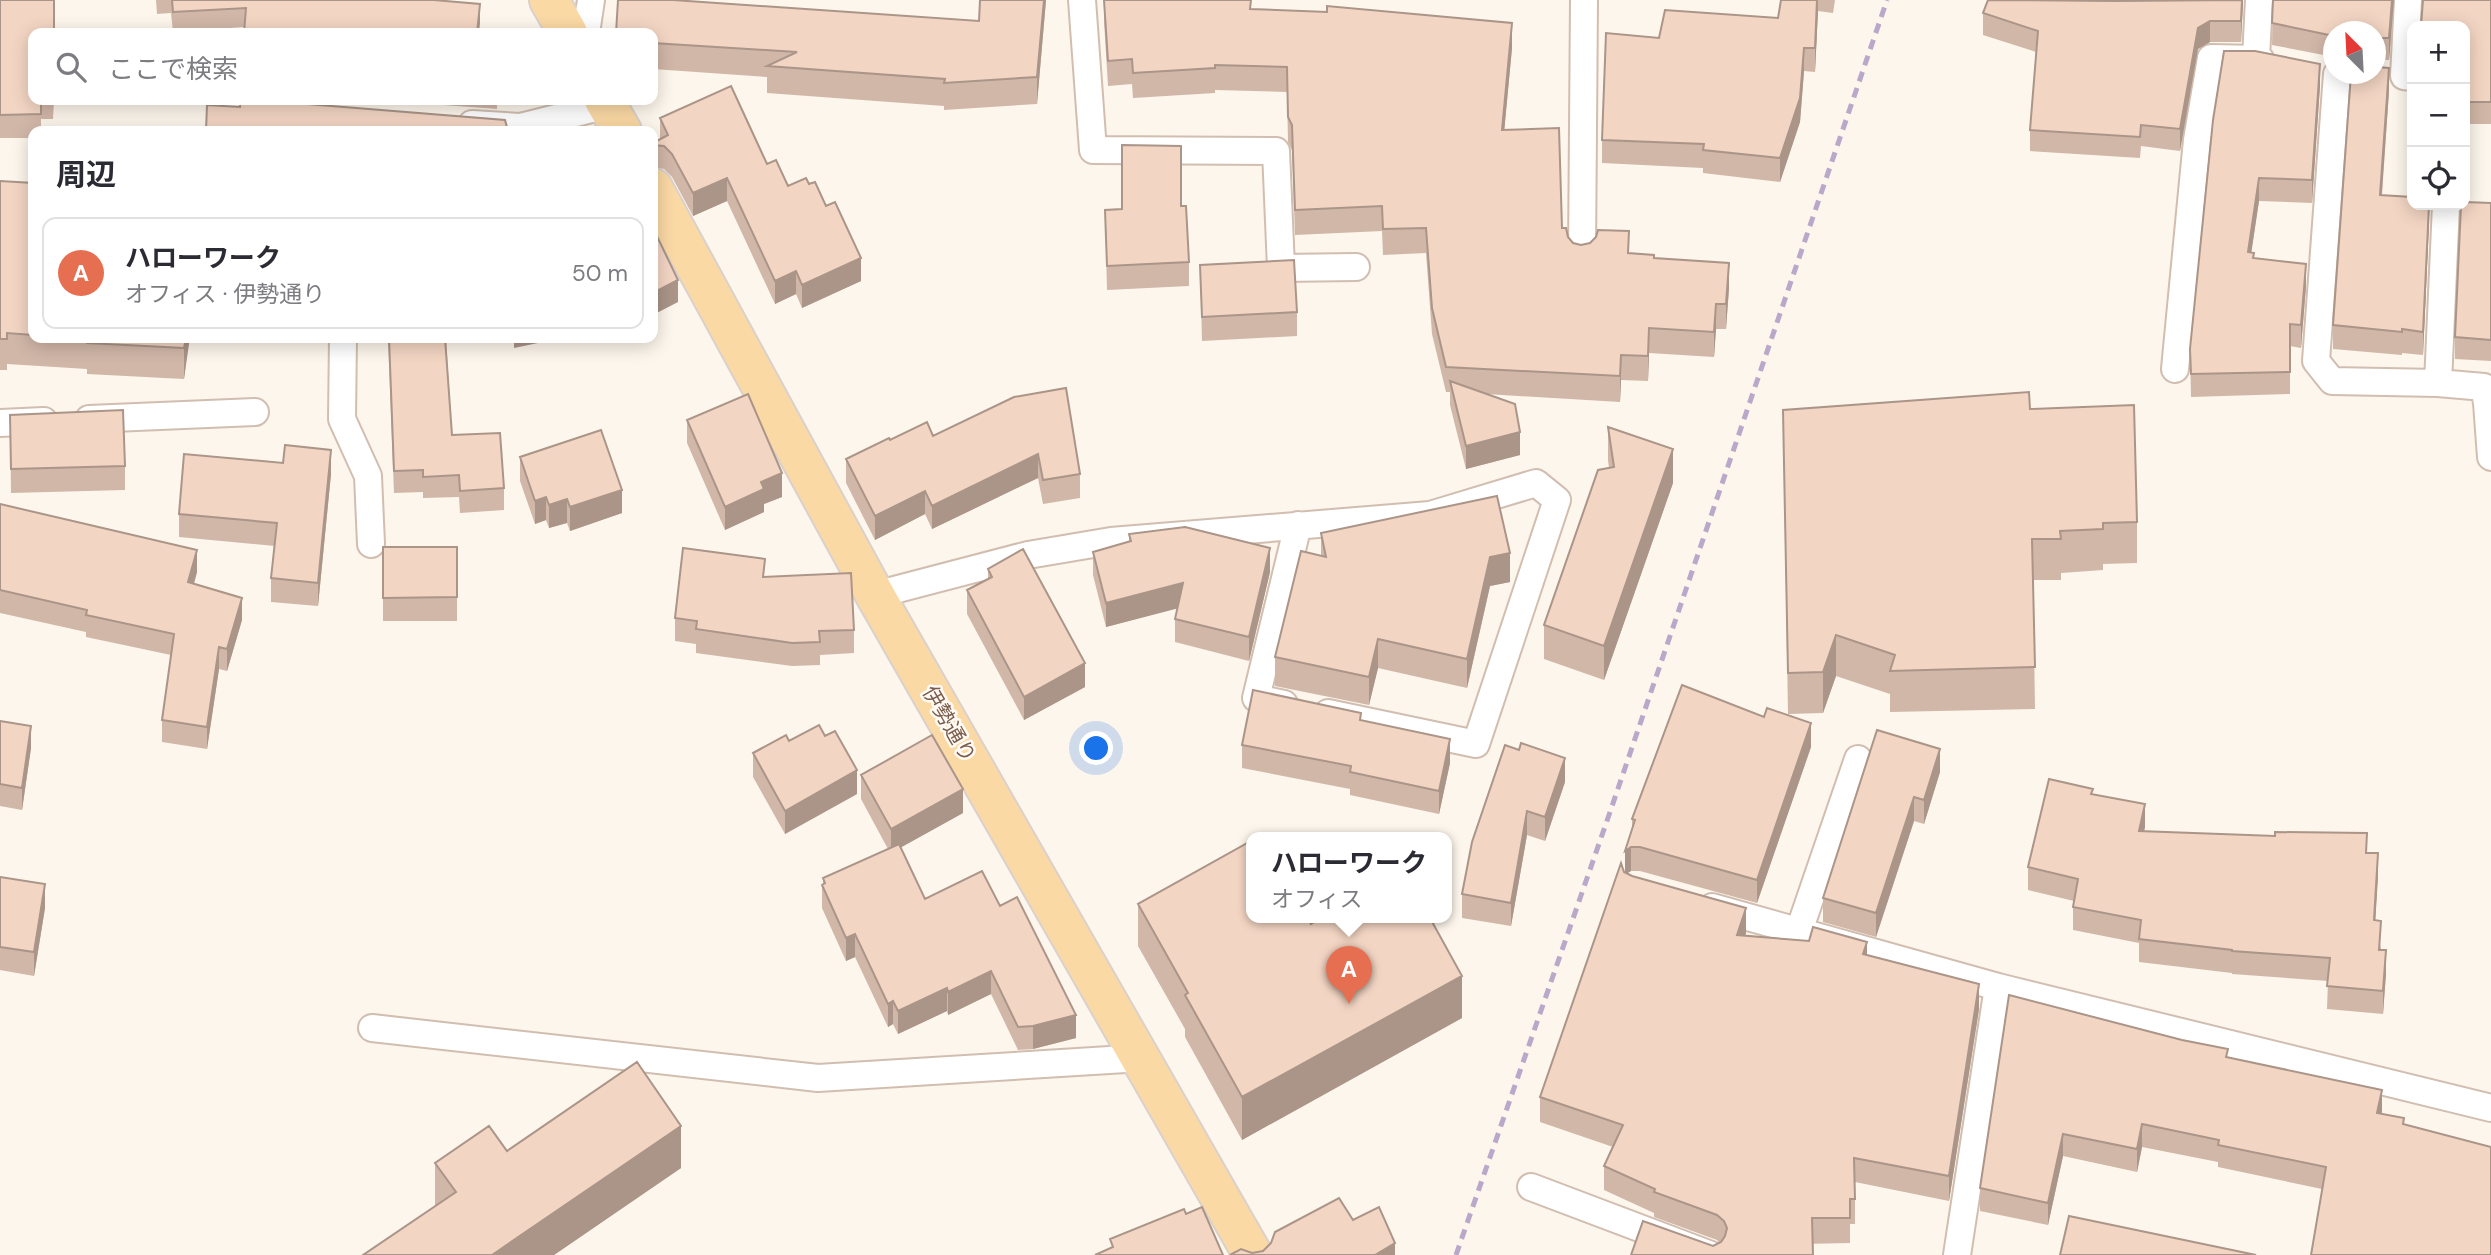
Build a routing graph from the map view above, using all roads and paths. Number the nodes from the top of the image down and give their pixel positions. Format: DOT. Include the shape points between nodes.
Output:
graph roads {
  1 [pos="550,0"];
  2 [pos="591,0"];
  3 [pos="1082,0"];
  4 [pos="1584,0"];
  5 [pos="2259,0"];
  6 [pos="2408,0"];
  7 [pos="2408,21"];
  8 [pos="565,28"];
  9 [pos="587,28"];
  10 [pos="2256,58"];
  11 [pos="2281,63"];
  12 [pos="2308,68"];
  13 [pos="2323,71"];
  14 [pos="2386,75"];
  15 [pos="2407,76"];
  16 [pos="2334,84"];
  17 [pos="611,112"];
  18 [pos="454,123"];
  19 [pos="488,126"];
  20 [pos="537,126"];
  21 [pos="658,197"];
  22 [pos="2446,210"];
  23 [pos="1582,255"];
  24 [pos="1356,267"];
  25 [pos="343,343"];
  26 [pos="2175,369"];
  27 [pos="2438,383"];
  28 [pos="2489,403"];
  29 [pos="255,412"];
  30 [pos="0,423"];
  31 [pos="2491,457"];
  32 [pos="1298,525"];
  33 [pos="370,544"];
  34 [pos="875,595"];
  35 [pos="1858,759"];
  36 [pos="1687,900"];
  37 [pos="1799,931"];
  38 [pos="1998,987"];
  39 [pos="372,1028"];
  40 [pos="1142,1058"];
  41 [pos="2491,1108"];
  42 [pos="1531,1187"];
  43 [pos="1253,1255"];
  44 [pos="1711,1255"];
  45 [pos="1957,1255"];
  1 -- 8 [label="main road"];
  2 -- 9 [label="lane"];
  3 -- 24 [label="lane" via="1093,150 1276,151 1281,268"];
  4 -- 23 [label="lane"];
  5 -- 10 [label="lane"];
  6 -- 7 [label="lane"];
  10 -- 11 [label="lane"];
  10 -- 26 [label="lane" via="2211,58 2197,140"];
  12 -- 13 [label="lane"];
  14 -- 15 [label="lane"];
  16 -- 27 [label="lane" via="2316,361 2332,382"];
  17 -- 20 [label="lane"];
  18 -- 19 [label="lane"];
  21 -- 34 [label="main road, 伊勢通り"];
  22 -- 27 [label="lane"];
  25 -- 33 [label="lane" via="342,419 368,476"];
  27 -- 28 [label="lane" via="2484,387"];
  28 -- 31 [label="lane"];
  29 -- 30 [label="lane"];
  32 -- 32 [label="lane" via="1430,515 1536,483 1557,500 1476,744 1256,698"];
  32 -- 34 [label="lane" via="1111,541 1028,555"];
  34 -- 40 [label="main road, 伊勢通り"];
  35 -- 37 [label="lane"];
  36 -- 37 [label="lane"];
  37 -- 38 [label="lane"];
  38 -- 41 [label="lane"];
  38 -- 45 [label="lane"];
  39 -- 40 [label="lane" via="818,1078"];
  40 -- 43 [label="main road, 伊勢通り"];
  42 -- 44 [label="lane"];
}
